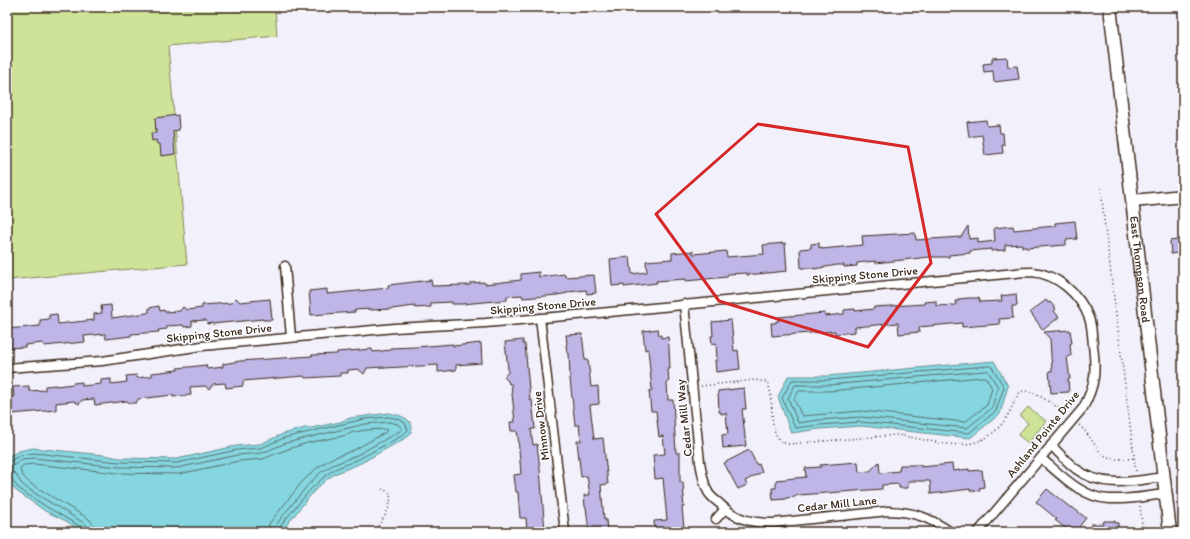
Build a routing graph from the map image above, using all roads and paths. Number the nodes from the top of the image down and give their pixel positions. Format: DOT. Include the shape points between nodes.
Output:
graph roads {
  1 [pos="1110,7"];
  2 [pos="1101,188"];
  3 [pos="1183,196"];
  4 [pos="1133,202"];
  5 [pos="285,266"];
  6 [pos="1075,294"];
  7 [pos="684,304"];
  8 [pos="540,318"];
  9 [pos="291,337"];
  10 [pos="7,368"];
  11 [pos="693,387"];
  12 [pos="1073,420"];
  13 [pos="1051,445"];
  14 [pos="1041,458"];
  15 [pos="1134,458"];
  16 [pos="1086,475"];
  17 [pos="1163,477"];
  18 [pos="1137,480"];
  19 [pos="1078,488"];
  20 [pos="382,489"];
  21 [pos="1165,494"];
  22 [pos="1139,497"];
  23 [pos="725,509"];
  24 [pos="716,519"];
  25 [pos="373,532"];
  26 [pos="565,532"];
  27 [pos="951,532"];
  28 [pos="978,532"];
  29 [pos="1143,532"];
  30 [pos="1170,532"];
  1 -- 4 [label="main road, East Thompson Road"];
  2 -- 15 [label="path"];
  3 -- 4 [label="main road"];
  4 -- 17 [label="main road, East Thompson Road"];
  5 -- 9 [label="street"];
  6 -- 7 [label="street, Skipping Stone Drive" via="1063,284 1032,272"];
  6 -- 12 [label="street, Ashland Pointe Drive" via="1090,319 1095,365 1091,394"];
  7 -- 8 [label="street, Skipping Stone Drive"];
  7 -- 11 [label="street, Cedar Mill Way"];
  8 -- 9 [label="street, Skipping Stone Drive"];
  8 -- 26 [label="street, Minnow Drive"];
  9 -- 10 [label="street, Skipping Stone Drive" via="202,346 73,364"];
  11 -- 12 [label="path" via="754,380 767,382 771,394 774,433 779,441 790,444 896,435 965,445 989,436 1002,424 1018,395 1025,391 1037,395"];
  11 -- 23 [label="street, Cedar Mill Way" via="703,478 709,494"];
  12 -- 13 [label="street, Ashland Pointe Drive"];
  12 -- 15 [label="path" via="1087,433 1102,454 1117,459"];
  13 -- 14 [label="street, Ashland Pointe Drive"];
  13 -- 16 [label="street" via="1075,469"];
  14 -- 19 [label="street"];
  14 -- 28 [label="street, Ashland Pointe Drive"];
  15 -- 18 [label="path"];
  16 -- 18 [label="street" via="1110,482"];
  16 -- 19 [label="street"];
  17 -- 18 [label="street"];
  17 -- 21 [label="main road, East Thompson Road"];
  19 -- 22 [label="street" via="1108,499"];
  20 -- 25 [label="path" via="389,492 390,502"];
  21 -- 22 [label="street"];
  21 -- 30 [label="main road, East Thompson Road"];
  22 -- 29 [label="path"];
  23 -- 24 [label="street"];
  23 -- 27 [label="street, Cedar Mill Lane" via="743,520 756,523 903,511 934,520"];
}
